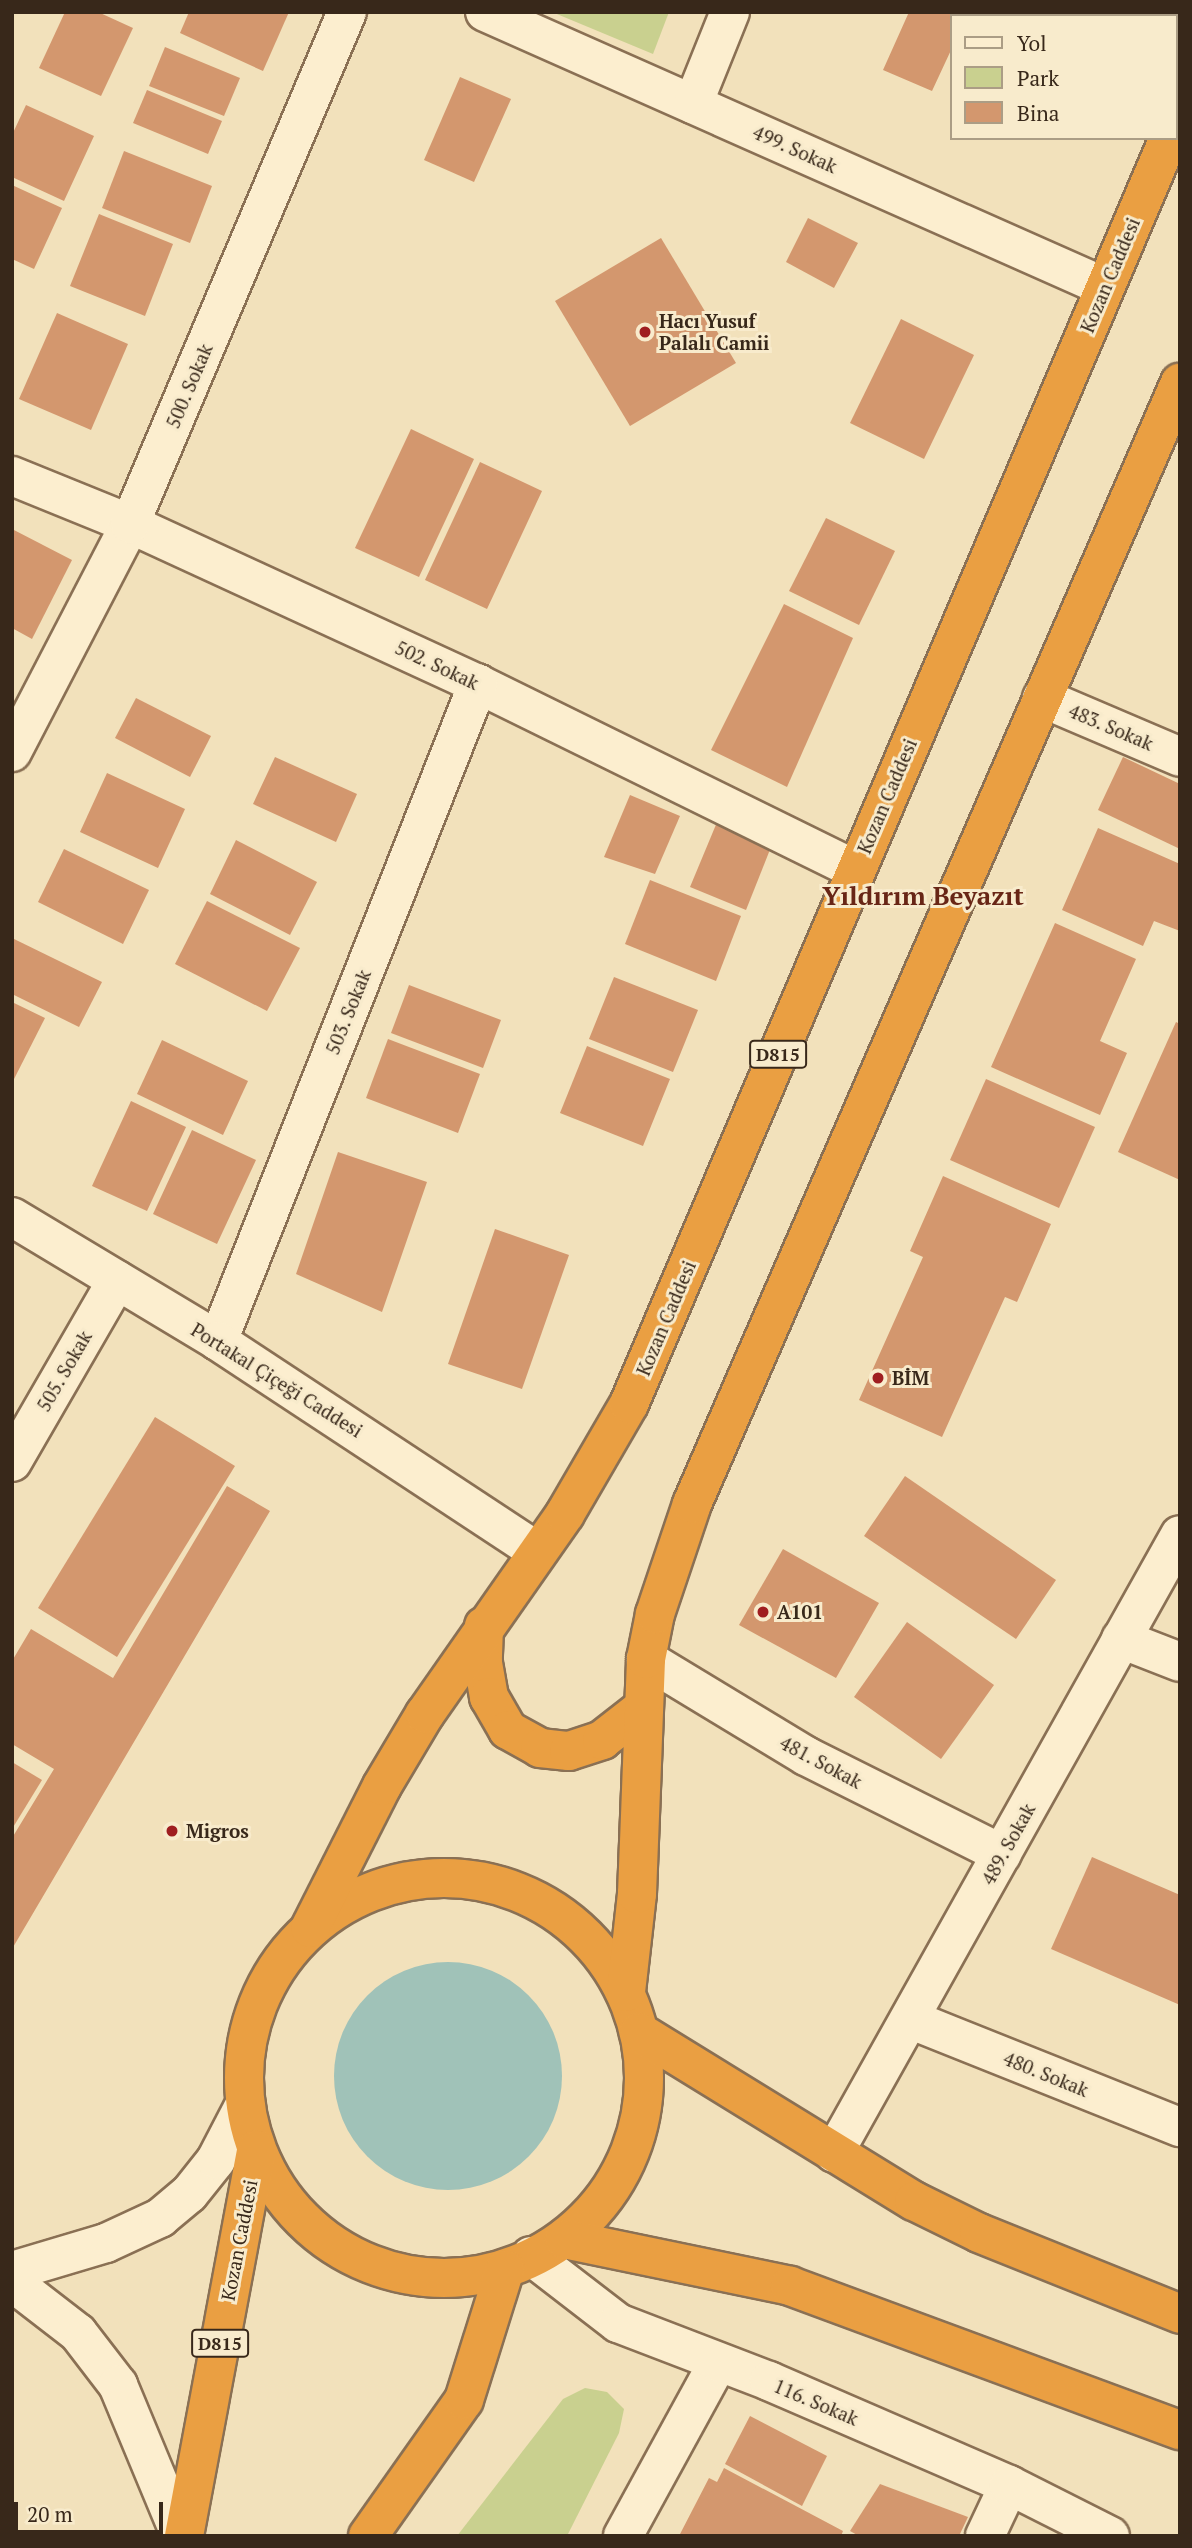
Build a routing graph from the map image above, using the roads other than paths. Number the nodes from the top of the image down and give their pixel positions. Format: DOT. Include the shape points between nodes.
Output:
graph roads {
  1 [pos="347,12"];
  2 [pos="485,12"];
  3 [pos="730,12"];
  4 [pos="693,104"];
  5 [pos="1168,140"];
  6 [pos="1105,287"];
  7 [pos="1180,383"];
  8 [pos="12,476"];
  9 [pos="131,524"];
  10 [pos="478,684"];
  11 [pos="1042,698"];
  12 [pos="12,752"];
  13 [pos="1180,757"];
  14 [pos="856,870"];
  15 [pos="12,1217"];
  16 [pos="117,1280"];
  17 [pos="218,1341"];
  18 [pos="12,1462"];
  19 [pos="1180,1535"];
  20 [pos="536,1551"];
  21 [pos="484,1626"];
  22 [pos="1121,1639"];
  23 [pos="646,1659"];
  24 [pos="1180,1662"];
  25 [pos="643,1708"];
  26 [pos="1002,1854"];
  27 [pos="310,1928"];
  28 [pos="626,1992"];
  29 [pos="912,2020"];
  30 [pos="639,2032"];
  31 [pos="244,2106"];
  32 [pos="1180,2127"];
  33 [pos="256,2150"];
  34 [pos="834,2154"];
  35 [pos="533,2255"];
  36 [pos="12,2271"];
  37 [pos="12,2282"];
  38 [pos="1180,2314"];
  39 [pos="717,2364"];
  40 [pos="1180,2430"];
  41 [pos="1009,2485"];
  42 [pos="182,2536"];
  43 [pos="368,2536"];
  44 [pos="623,2536"];
  45 [pos="985,2536"];
  46 [pos="1110,2536"];
  1 -- 9 [label="street, 500. Sokak"];
  2 -- 4 [label="street, 499. Sokak"];
  3 -- 4 [label="street"];
  4 -- 6 [label="street, 499. Sokak"];
  5 -- 6 [label="highway, Kozan Caddesi / D815"];
  6 -- 14 [label="highway, Kozan Caddesi / D815"];
  7 -- 11 [label="highway"];
  8 -- 9 [label="street, 502. Sokak"];
  9 -- 10 [label="street, 502. Sokak"];
  9 -- 12 [label="street, 500. Sokak"];
  10 -- 14 [label="street, 502. Sokak"];
  10 -- 17 [label="street, 503. Sokak"];
  11 -- 13 [label="street, 483. Sokak"];
  11 -- 23 [label="highway" via="726,1421 655,1614"];
  14 -- 20 [label="highway, Kozan Caddesi / D815" via="629,1404 565,1514"];
  15 -- 16 [label="street, Portakal Çiçeği Caddesi"];
  16 -- 17 [label="street, Portakal Çiçeği Caddesi"];
  16 -- 18 [label="street, 505. Sokak"];
  17 -- 20 [label="street, Portakal Çiçeği Caddesi"];
  19 -- 22 [label="street, 489. Sokak"];
  20 -- 21 [label="highway, Kozan Caddesi / D815"];
  21 -- 25 [label="highway" via="483,1662 489,1697 509,1730 540,1748 569,1751 602,1740"];
  21 -- 27 [label="highway, Kozan Caddesi / D815" via="382,1786"];
  22 -- 24 [label="street"];
  22 -- 26 [label="street, 489. Sokak"];
  23 -- 25 [label="highway"];
  23 -- 26 [label="street, 481. Sokak" via="806,1756"];
  25 -- 28 [label="highway" via="637,1895"];
  26 -- 29 [label="street, 489. Sokak"];
  27 -- 28 [label="highway" via="338,1908 406,1881 446,1878 485,1882 552,1909 590,1941"];
  27 -- 31 [label="highway" via="269,1979 246,2040"];
  28 -- 30 [label="highway"];
  29 -- 32 [label="street, 480. Sokak"];
  29 -- 34 [label="street, 489. Sokak"];
  30 -- 34 [label="highway"];
  30 -- 35 [label="highway" via="645,2081 636,2135 622,2169 595,2211"];
  31 -- 33 [label="highway"];
  31 -- 36 [label="street" via="216,2160 189,2194 160,2218 106,2243"];
  33 -- 35 [label="highway" via="292,2211 345,2254 413,2277 459,2278"];
  33 -- 42 [label="highway, Kozan Caddesi / D815"];
  34 -- 38 [label="highway" via="979,2233"];
  35 -- 39 [label="street, 116. Sokak" via="618,2323"];
  35 -- 40 [label="highway" via="790,2286"];
  35 -- 43 [label="highway" via="464,2400"];
  37 -- 42 [label="street" via="78,2333 118,2385"];
  39 -- 41 [label="street, 116. Sokak" via="769,2381"];
  39 -- 44 [label="street"];
  41 -- 45 [label="street"];
  41 -- 46 [label="street, 116. Sokak"];
}
